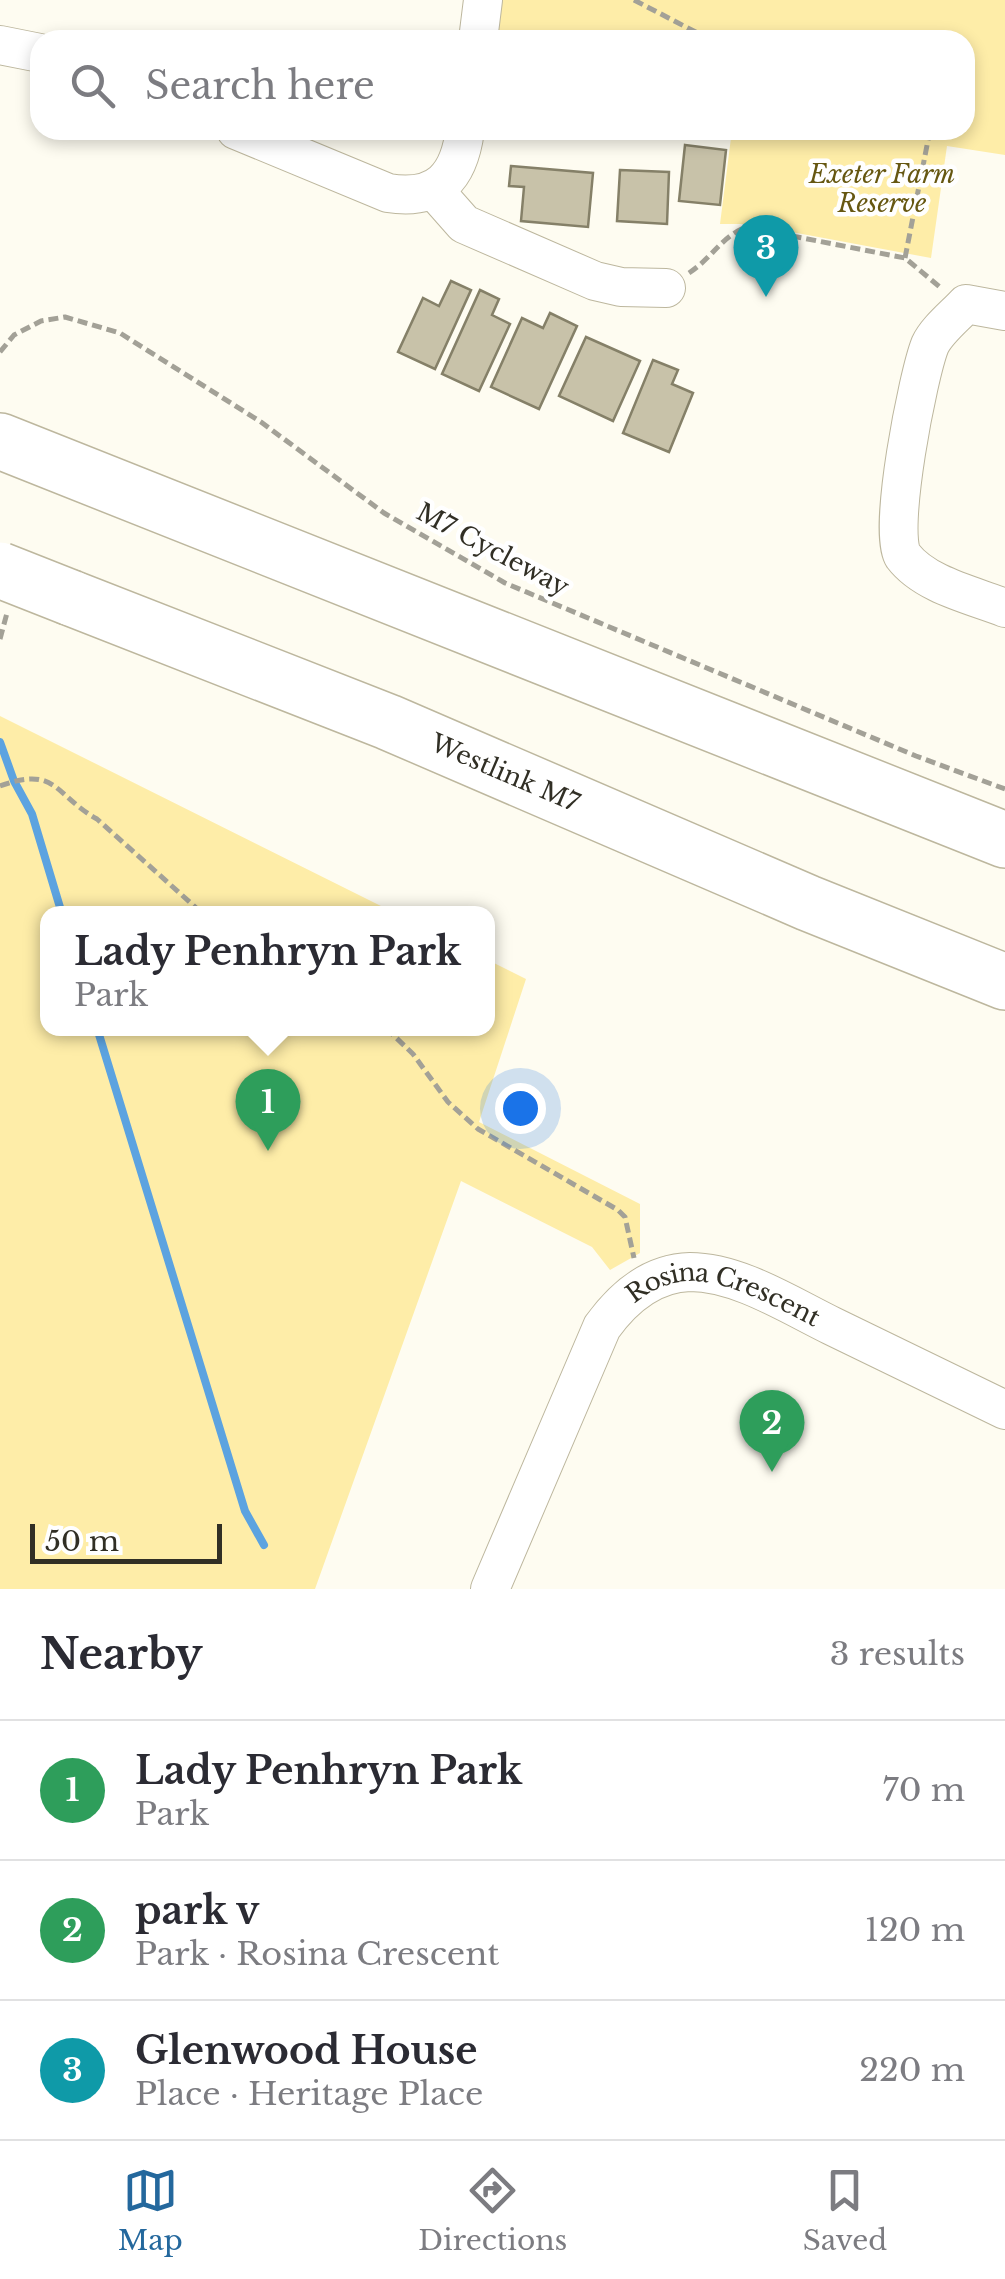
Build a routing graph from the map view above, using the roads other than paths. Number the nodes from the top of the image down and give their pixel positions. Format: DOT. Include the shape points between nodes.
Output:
graph roads {
  1 [pos="483,0"];
  2 [pos="479,30"];
  3 [pos="0,45"];
  4 [pos="30,51"];
  5 [pos="260,140"];
  6 [pos="463,140"];
  7 [pos="434,190"];
  8 [pos="666,288"];
  9 [pos="1005,310"];
  10 [pos="0,441"];
  11 [pos="0,570"];
  12 [pos="1005,608"];
  13 [pos="1005,840"];
  14 [pos="808,903"];
  15 [pos="1005,982"];
  16 [pos="1005,1004"];
  17 [pos="1005,1410"];
  18 [pos="490,1589"];
  1 -- 2 [label="street"];
  3 -- 4 [label="street"];
  5 -- 7 [label="street" via="388,193"];
  6 -- 7 [label="street" via="457,164"];
  7 -- 8 [label="street" via="464,224 595,282"];
  9 -- 12 [label="street" via="966,304 932,341 896,524 900,552 919,574"];
  10 -- 13 [label="highway"];
  11 -- 14 [label="highway, Westlink M7, bridge" via="388,722"];
  14 -- 15 [label="highway, Westlink M7"];
  14 -- 16 [label="highway"];
  17 -- 18 [label="street, Rosina Crescent" via="714,1274 659,1278 616,1307 602,1327"];
}
